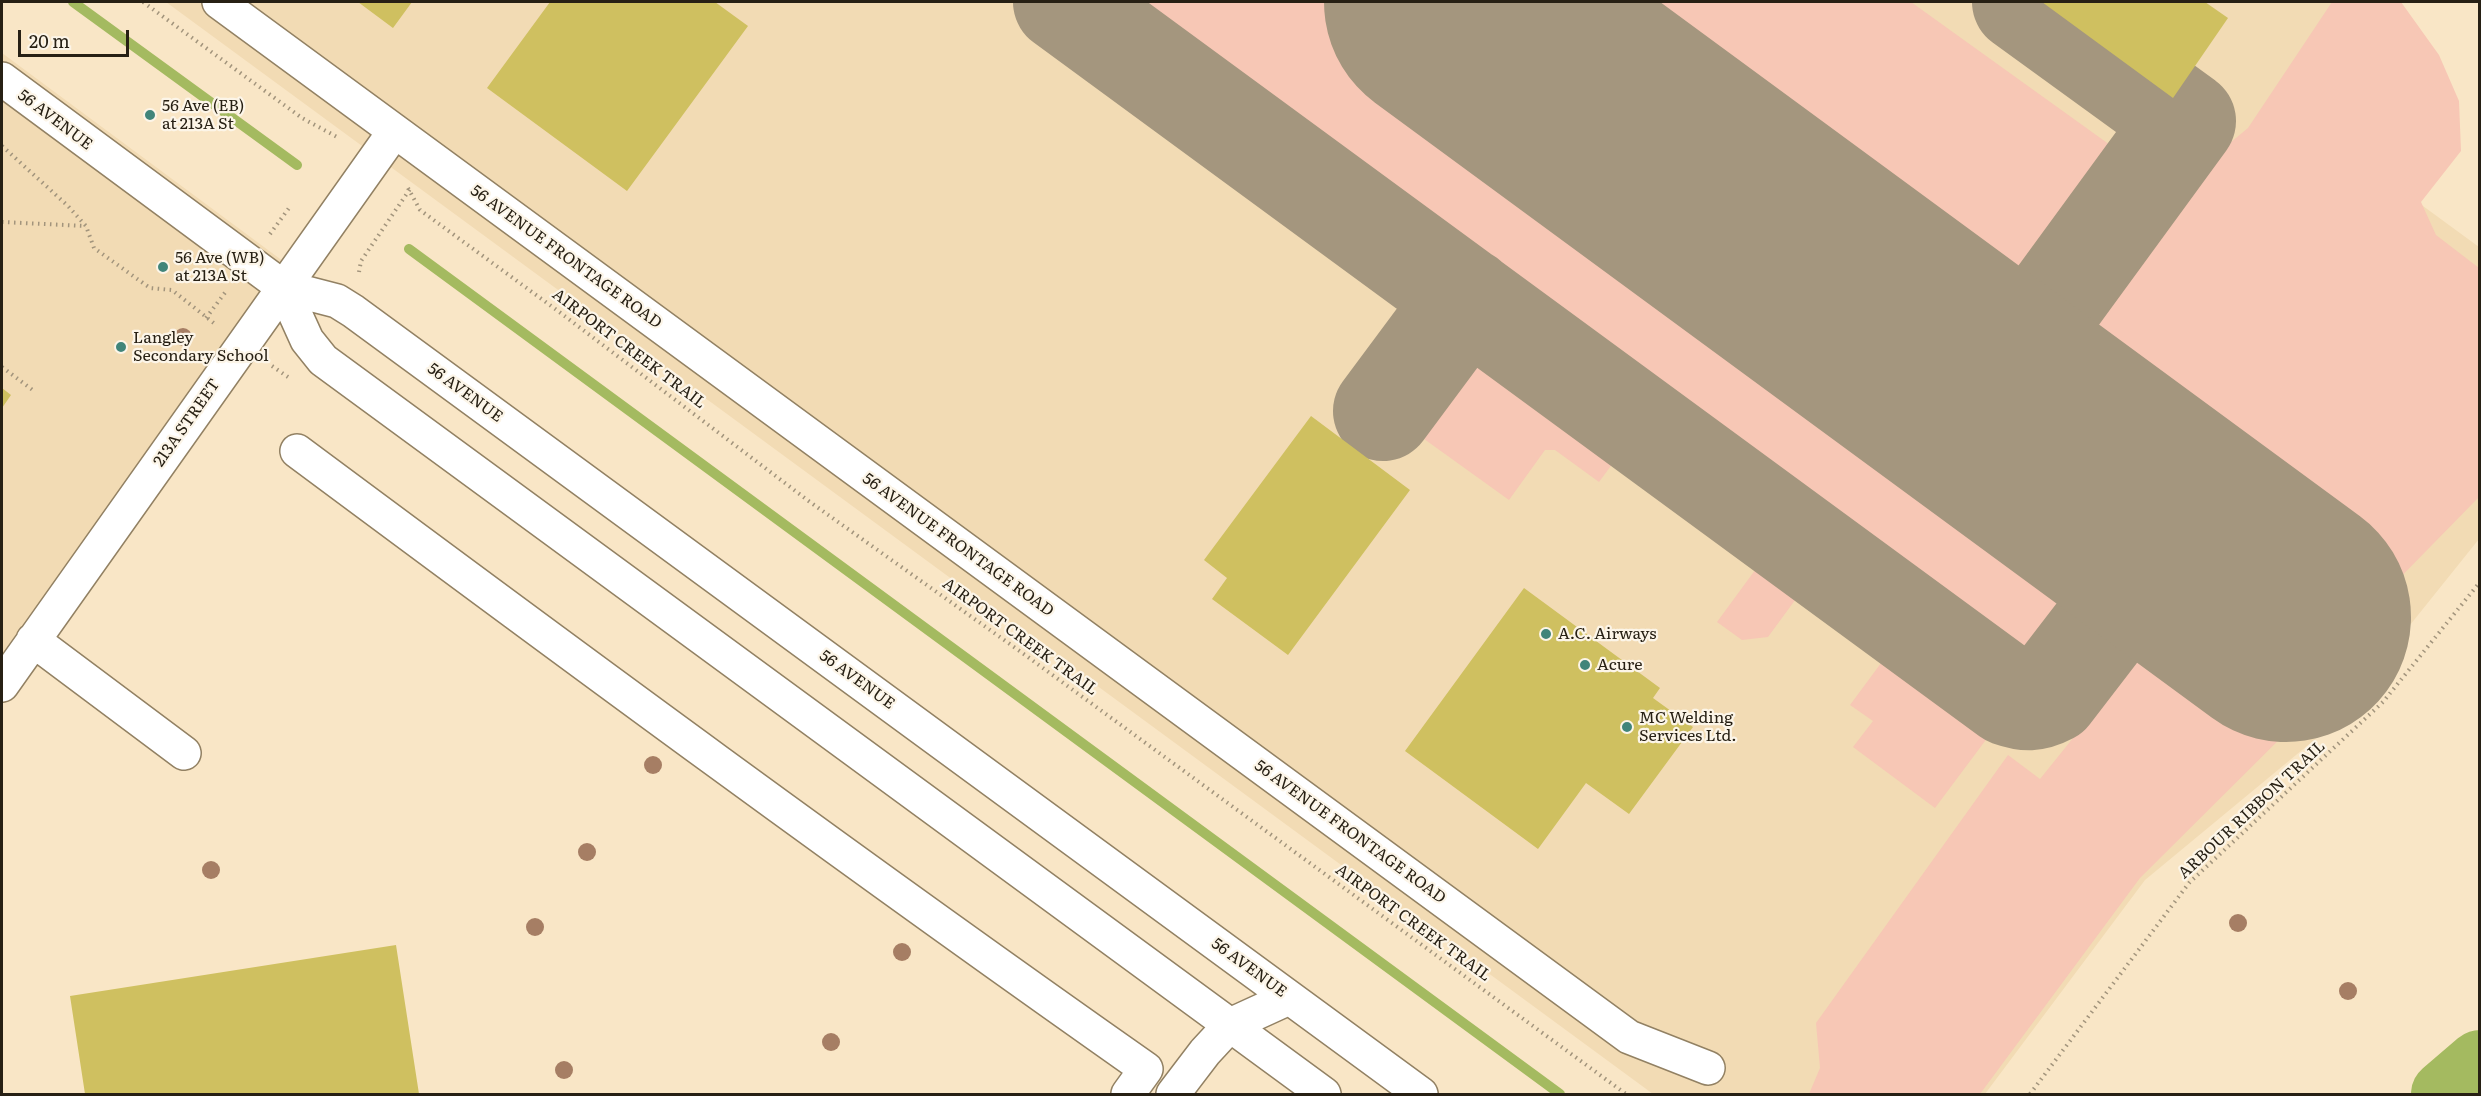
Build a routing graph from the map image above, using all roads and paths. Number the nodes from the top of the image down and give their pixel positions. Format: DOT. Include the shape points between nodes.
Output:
graph roads {
  1 [pos="143,2"];
  2 [pos="219,2"];
  3 [pos="2,79"];
  4 [pos="394,132"];
  5 [pos="344,140"];
  6 [pos="2,146"];
  7 [pos="2,222"];
  8 [pos="86,226"];
  9 [pos="361,261"];
  10 [pos="283,287"];
  11 [pos="206,318"];
  12 [pos="2,367"];
  13 [pos="34,390"];
  14 [pos="297,452"];
  15 [pos="2480,582"];
  16 [pos="33,640"];
  17 [pos="2,685"];
  18 [pos="184,753"];
  19 [pos="1289,998"];
  20 [pos="1230,1025"];
  21 [pos="1708,1068"];
  22 [pos="1128,1095"];
  23 [pos="1173,1095"];
  24 [pos="1324,1095"];
  25 [pos="1421,1095"];
  26 [pos="1626,1095"];
  27 [pos="2030,1095"];
  1 -- 5 [label="path" via="302,118"];
  2 -- 4 [label="main road, 56 AVENUE FRONTAGE ROAD"];
  3 -- 10 [label="main road, 56 AVENUE"];
  4 -- 10 [label="main road, 213A STREET"];
  4 -- 21 [label="main road, 56 AVENUE FRONTAGE ROAD" via="1629,1037"];
  6 -- 8 [label="path"];
  7 -- 8 [label="path"];
  8 -- 11 [label="path" via="94,248 150,288 172,290"];
  9 -- 26 [label="path, AIRPORT CREEK TRAIL" via="410,189 420,210 810,502"];
  10 -- 16 [label="main road, 213A STREET"];
  10 -- 19 [label="main road, 56 AVENUE" via="337,301 353,310"];
  10 -- 20 [label="main road, 56 AVENUE" via="307,340 323,360"];
  12 -- 13 [label="path"];
  14 -- 22 [label="main road" via="946,929 1146,1069"];
  15 -- 27 [label="path, ARBOUR RIBBON TRAIL" via="2383,702 2188,883"];
  16 -- 17 [label="main road, 213A STREET"];
  16 -- 18 [label="main road"];
  19 -- 20 [label="main road"];
  19 -- 25 [label="main road, 56 AVENUE"];
  20 -- 23 [label="main road"];
  20 -- 24 [label="main road, 56 AVENUE"];
}
